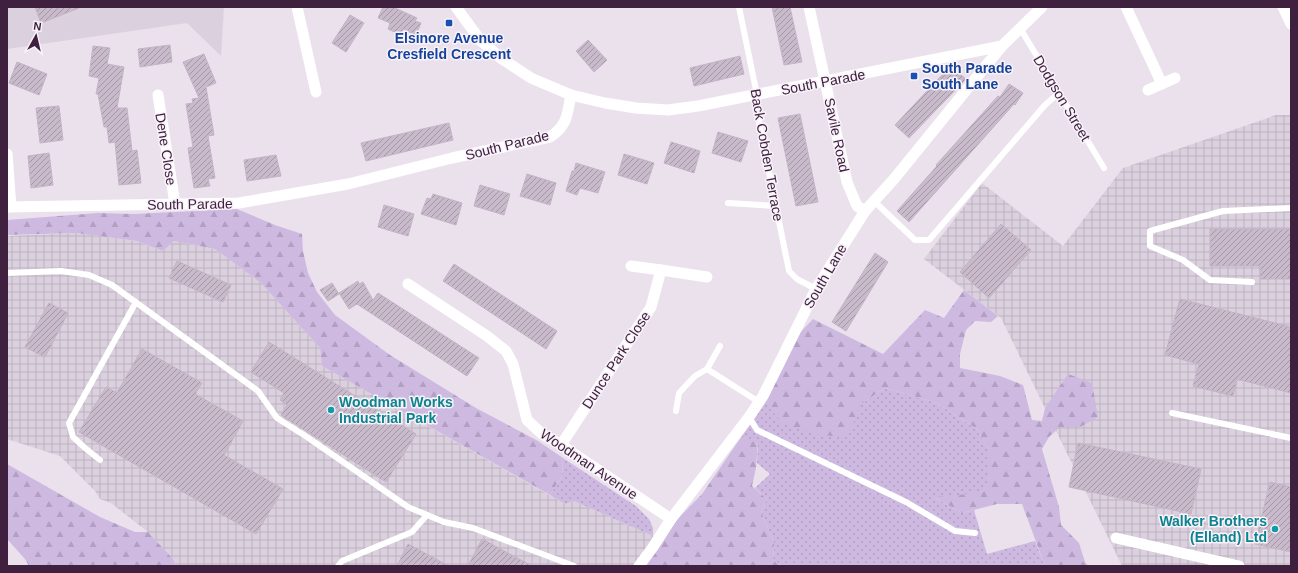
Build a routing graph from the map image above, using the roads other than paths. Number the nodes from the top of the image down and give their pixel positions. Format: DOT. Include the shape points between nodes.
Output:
graph roads {
  1 [pos="297,7"];
  2 [pos="456,7"];
  3 [pos="738,7"];
  4 [pos="809,7"];
  5 [pos="1042,7"];
  6 [pos="1126,7"];
  7 [pos="1283,7"];
  8 [pos="1291,24"];
  9 [pos="1020,28"];
  10 [pos="1002,46"];
  11 [pos="1175,78"];
  12 [pos="825,81"];
  13 [pos="1162,84"];
  14 [pos="1148,90"];
  15 [pos="316,92"];
  16 [pos="1059,93"];
  17 [pos="158,95"];
  18 [pos="572,95"];
  19 [pos="757,95"];
  20 [pos="7,154"];
  21 [pos="1104,168"];
  22 [pos="874,201"];
  23 [pos="728,203"];
  24 [pos="175,204"];
  25 [pos="776,206"];
  26 [pos="9,207"];
  27 [pos="1291,208"];
  28 [pos="865,211"];
  29 [pos="631,266"];
  30 [pos="662,270"];
  31 [pos="7,273"];
  32 [pos="707,277"];
  33 [pos="1252,282"];
  34 [pos="408,284"];
  35 [pos="816,289"];
  36 [pos="136,302"];
  37 [pos="720,346"];
  38 [pos="707,369"];
  39 [pos="759,402"];
  40 [pos="676,411"];
  41 [pos="1172,413"];
  42 [pos="749,418"];
  43 [pos="1291,438"];
  44 [pos="561,445"];
  45 [pos="100,460"];
  46 [pos="427,515"];
  47 [pos="671,519"];
  48 [pos="975,533"];
  49 [pos="1116,538"];
  50 [pos="338,566"];
  51 [pos="574,566"];
  52 [pos="639,566"];
  53 [pos="1239,566"];
  1 -- 15 [label="street"];
  2 -- 18 [label="street" via="480,40 502,59 531,78"];
  3 -- 19 [label="lane, Back Cobden Terrace"];
  4 -- 12 [label="street, Savile Road"];
  5 -- 9 [label="street, South Lane"];
  6 -- 13 [label="street"];
  7 -- 8 [label="street"];
  9 -- 10 [label="street, South Lane"];
  9 -- 16 [label="lane, Dodgson Street"];
  10 -- 12 [label="street, South Parade"];
  10 -- 22 [label="street, South Lane"];
  11 -- 13 [label="street"];
  12 -- 19 [label="street, South Parade"];
  12 -- 28 [label="street, Savile Road" via="847,182 857,206"];
  13 -- 14 [label="street"];
  16 -- 21 [label="lane, Dodgson Street"];
  16 -- 22 [label="lane" via="1045,105 929,240 915,240"];
  17 -- 24 [label="street, Dene Close"];
  18 -- 19 [label="street, South Parade" via="636,108 668,110"];
  18 -- 24 [label="street, South Parade" via="564,123 560,130 550,137 341,186 239,203"];
  19 -- 25 [label="lane, Back Cobden Terrace" via="756,107"];
  20 -- 26 [label="street"];
  22 -- 28 [label="street, South Lane"];
  23 -- 25 [label="lane"];
  24 -- 26 [label="street, South Parade"];
  25 -- 35 [label="lane, Back Cobden Terrace" via="789,272"];
  27 -- 33 [label="lane" via="1223,211 1150,231 1150,246 1183,260 1210,280"];
  28 -- 35 [label="street, South Lane"];
  29 -- 30 [label="street"];
  30 -- 32 [label="street"];
  30 -- 44 [label="street, Dunce Park Close" via="650,307"];
  31 -- 36 [label="lane" via="61,271 89,275 112,285"];
  34 -- 44 [label="street, Woodman Avenue" via="506,351 513,364 527,420 542,434"];
  35 -- 39 [label="street, South Lane"];
  36 -- 45 [label="lane" via="69,424 73,437"];
  36 -- 46 [label="lane" via="258,392 277,418 408,507"];
  37 -- 38 [label="lane"];
  38 -- 39 [label="lane"];
  38 -- 40 [label="lane" via="695,376 679,393"];
  39 -- 42 [label="street, South Lane"];
  41 -- 43 [label="lane"];
  42 -- 47 [label="street, South Lane"];
  42 -- 48 [label="lane" via="756,430 906,502 955,531"];
  44 -- 47 [label="street, Woodman Avenue"];
  46 -- 50 [label="lane" via="412,532 342,561"];
  46 -- 51 [label="lane" via="444,522 473,528"];
  47 -- 52 [label="street, South Lane"];
  49 -- 53 [label="street"];
}
